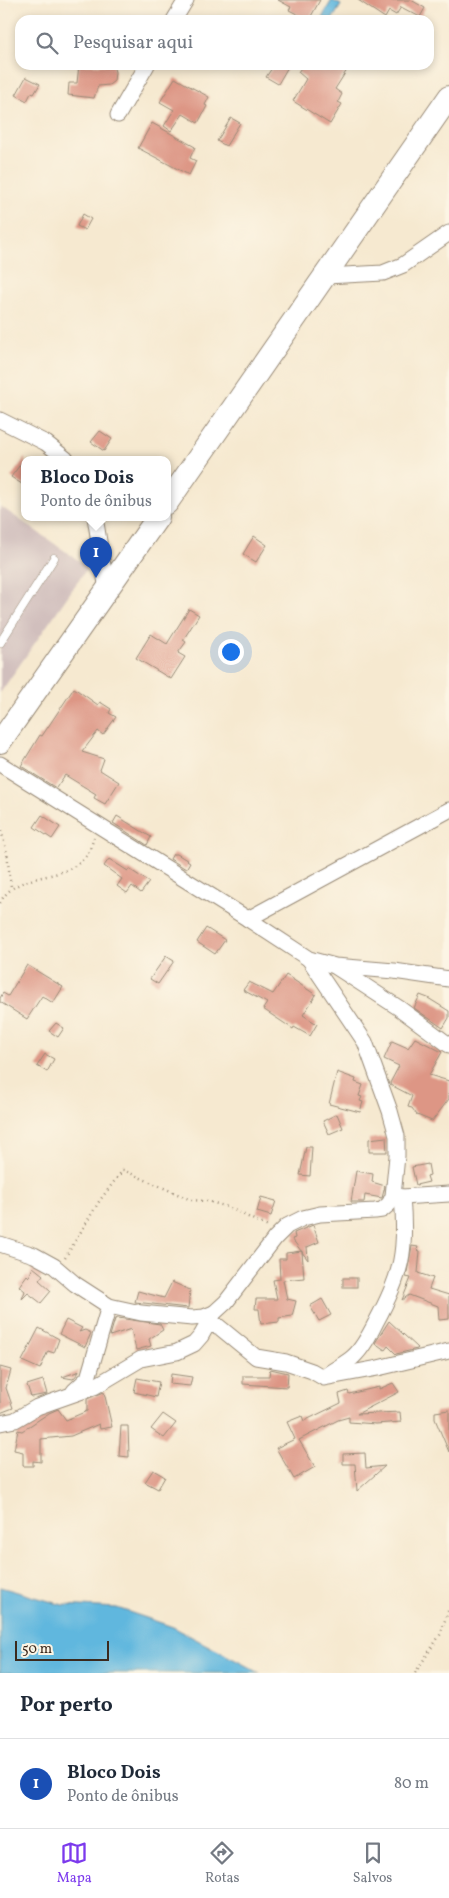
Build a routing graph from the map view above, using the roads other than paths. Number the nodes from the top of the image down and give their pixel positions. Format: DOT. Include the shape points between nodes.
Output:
graph roads {
  1 [pos="186,0"];
  2 [pos="177,15"];
  3 [pos="144,70"];
  4 [pos="449,97"];
  5 [pos="118,115"];
  6 [pos="449,233"];
  7 [pos="326,276"];
  8 [pos="0,420"];
  9 [pos="62,456"];
  10 [pos="171,497"];
  11 [pos="96,521"];
  12 [pos="155,521"];
  13 [pos="54,558"];
  14 [pos="107,590"];
  15 [pos="0,643"];
  16 [pos="0,742"];
  17 [pos="0,764"];
  18 [pos="449,810"];
  19 [pos="248,918"];
  20 [pos="309,959"];
  21 [pos="335,966"];
  22 [pos="449,979"];
  23 [pos="449,1045"];
  24 [pos="449,1194"];
  25 [pos="397,1196"];
  26 [pos="0,1244"];
  27 [pos="109,1306"];
  28 [pos="210,1319"];
  29 [pos="449,1351"];
  30 [pos="324,1378"];
  31 [pos="64,1398"];
  32 [pos="0,1423"];
  1 -- 2 [label="street"];
  3 -- 5 [label="street"];
  4 -- 7 [label="main road"];
  6 -- 7 [label="street" via="403,265 383,273"];
  7 -- 10 [label="main road"];
  8 -- 9 [label="street" via="46,443"];
  11 -- 14 [label="street"];
  12 -- 14 [label="main road"];
  13 -- 15 [label="lane"];
  14 -- 16 [label="main road"];
  17 -- 19 [label="street"];
  18 -- 19 [label="street"];
  19 -- 20 [label="street"];
  20 -- 21 [label="street"];
  20 -- 25 [label="street" via="365,1042 397,1136"];
  21 -- 22 [label="street"];
  21 -- 23 [label="street"];
  24 -- 25 [label="street"];
  25 -- 28 [label="street" via="382,1210 320,1214 287,1226"];
  25 -- 30 [label="street" via="404,1241 394,1288 369,1336 354,1356"];
  26 -- 27 [label="street" via="34,1255 54,1266 74,1284"];
  27 -- 28 [label="street" via="141,1313"];
  27 -- 31 [label="street" via="88,1378"];
  28 -- 30 [label="street" via="256,1357 286,1362"];
  28 -- 31 [label="street" via="194,1344 177,1352 140,1359 101,1383"];
  29 -- 30 [label="street"];
  31 -- 32 [label="street" via="37,1407 15,1420"];
}
